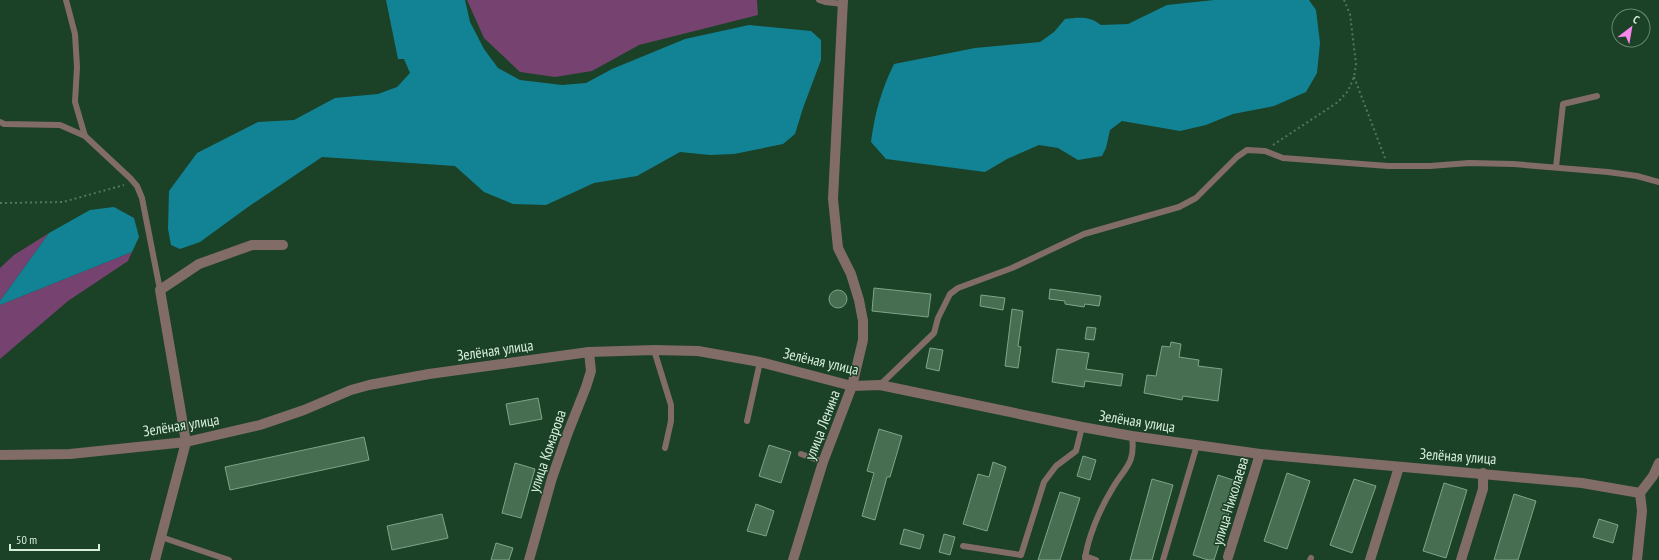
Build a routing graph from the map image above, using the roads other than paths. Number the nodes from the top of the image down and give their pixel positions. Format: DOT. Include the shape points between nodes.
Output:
graph roads {
  1 [pos="66,0"];
  2 [pos="819,0"];
  3 [pos="843,2"];
  4 [pos="1597,96"];
  5 [pos="0,122"];
  6 [pos="85,136"];
  7 [pos="1556,167"];
  8 [pos="1659,182"];
  9 [pos="283,244"];
  10 [pos="160,290"];
  11 [pos="654,350"];
  12 [pos="589,352"];
  13 [pos="760,362"];
  14 [pos="880,385"];
  15 [pos="852,386"];
  16 [pos="747,421"];
  17 [pos="1082,427"];
  18 [pos="1132,436"];
  19 [pos="186,442"];
  20 [pos="1197,445"];
  21 [pos="665,448"];
  22 [pos="801,454"];
  23 [pos="1260,454"];
  24 [pos="0,455"];
  25 [pos="823,462"];
  26 [pos="1659,463"];
  27 [pos="1399,467"];
  28 [pos="1483,473"];
  29 [pos="1640,492"];
  30 [pos="161,537"];
  31 [pos="963,546"];
  32 [pos="1228,557"];
  33 [pos="1085,558"];
  34 [pos="221,559"];
  35 [pos="155,560"];
  36 [pos="229,560"];
  37 [pos="529,560"];
  38 [pos="793,560"];
  39 [pos="1096,560"];
  40 [pos="1162,560"];
  41 [pos="1370,560"];
  42 [pos="1461,560"];
  43 [pos="1637,560"];
  1 -- 6 [label="lane" via="75,34 75,102"];
  2 -- 3 [label="lane"];
  3 -- 15 [label="street, улица Ленина" via="833,199 838,248 851,274 863,321 863,340"];
  4 -- 7 [label="lane" via="1563,104"];
  5 -- 6 [label="lane" via="60,126"];
  6 -- 10 [label="lane" via="110,157 137,186 142,198"];
  7 -- 8 [label="lane" via="1637,176"];
  7 -- 14 [label="lane" via="1469,163 1388,166 1283,158 1265,151 1247,150 1196,198 1179,207 1084,234 1012,268 958,288 950,294 934,333"];
  9 -- 10 [label="street" via="252,245 199,264"];
  10 -- 19 [label="street"];
  11 -- 12 [label="street, Зелёная улица"];
  11 -- 13 [label="street, Зелёная улица" via="698,351"];
  11 -- 21 [label="lane" via="672,405"];
  12 -- 19 [label="street, Зелёная улица" via="429,374 351,390 260,425"];
  12 -- 37 [label="street, улица Комарова" via="591,370 552,478"];
  13 -- 15 [label="street, Зелёная улица"];
  13 -- 16 [label="lane"];
  14 -- 15 [label="street, Зелёная улица"];
  14 -- 17 [label="street, Зелёная улица"];
  15 -- 25 [label="street, улица Ленина"];
  17 -- 18 [label="street, Зелёная улица"];
  17 -- 31 [label="lane" via="1076,451 1056,466 1044,482 1022,555"];
  18 -- 20 [label="street, Зелёная улица"];
  18 -- 33 [label="lane" via="1132,458 1101,510"];
  19 -- 24 [label="street, Зелёная улица" via="70,454"];
  19 -- 30 [label="street"];
  20 -- 23 [label="street, Зелёная улица"];
  20 -- 40 [label="lane"];
  22 -- 25 [label="lane"];
  23 -- 27 [label="street, Зелёная улица"];
  23 -- 32 [label="street, улица Николаева"];
  25 -- 38 [label="street, улица Ленина"];
  26 -- 29 [label="street" via="1653,476"];
  27 -- 28 [label="street, Зелёная улица"];
  27 -- 41 [label="street"];
  28 -- 29 [label="street, Зелёная улица"];
  28 -- 42 [label="street" via="1483,489"];
  29 -- 43 [label="street" via="1642,511"];
  30 -- 34 [label="lane"];
  30 -- 35 [label="street"];
  33 -- 39 [label="lane"];
  34 -- 36 [label="lane"];
}
